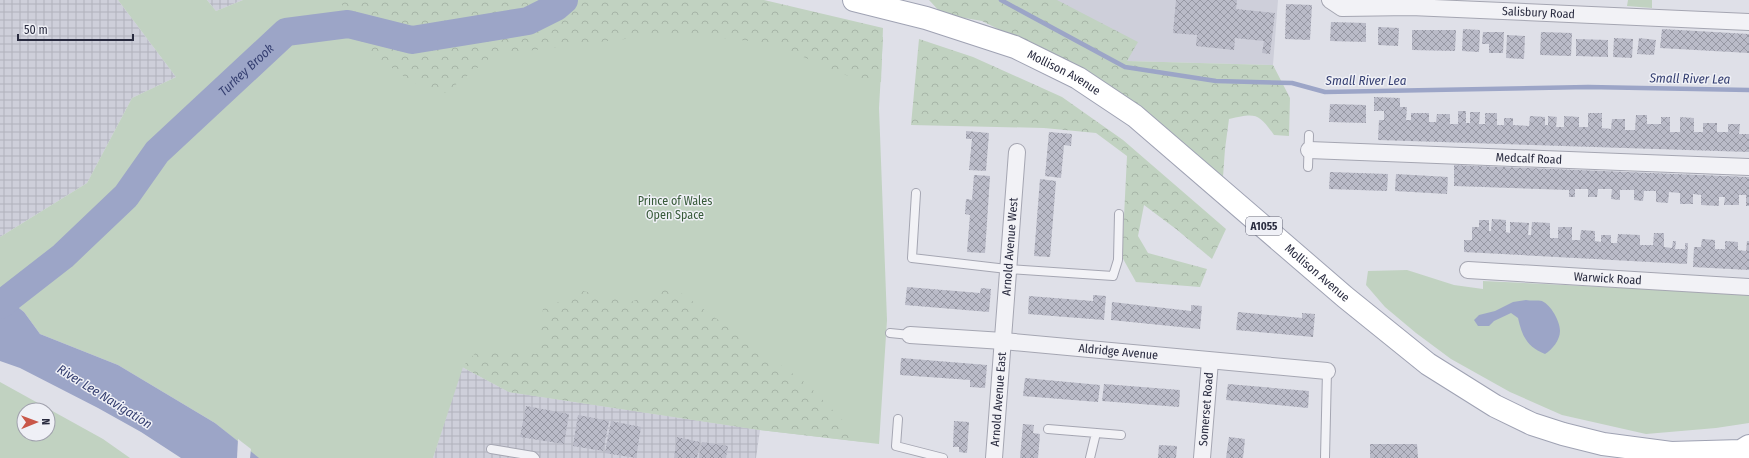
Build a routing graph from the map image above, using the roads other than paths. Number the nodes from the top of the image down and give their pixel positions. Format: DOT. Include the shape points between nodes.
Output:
graph roads {
  1 [pos="854,0"];
  2 [pos="1330,0"];
  3 [pos="1411,3"];
  4 [pos="1749,22"];
  5 [pos="1309,142"];
  6 [pos="1016,152"];
  7 [pos="1308,167"];
  8 [pos="1749,167"];
  9 [pos="916,193"];
  10 [pos="1119,214"];
  11 [pos="1007,269"];
  12 [pos="1468,270"];
  13 [pos="1749,287"];
  14 [pos="890,333"];
  15 [pos="910,335"];
  16 [pos="1003,341"];
  17 [pos="1210,361"];
  18 [pos="1327,371"];
  19 [pos="898,419"];
  20 [pos="1048,429"];
  21 [pos="1096,433"];
  22 [pos="1121,435"];
  23 [pos="491,450"];
  24 [pos="1746,451"];
  25 [pos="535,458"];
  26 [pos="943,458"];
  27 [pos="994,458"];
  28 [pos="1090,458"];
  29 [pos="1202,458"];
  30 [pos="1325,458"];
  1 -- 24 [label="main road, Mollison Avenue / A1055" via="926,18 1015,47 1078,78 1135,116 1345,297 1428,364 1495,406 1532,424 1603,444 1670,453"];
  2 -- 3 [label="street, Salisbury Road" via="1342,8"];
  3 -- 4 [label="street, Salisbury Road"];
  5 -- 7 [label="lane"];
  5 -- 8 [label="street, Medcalf Road"];
  6 -- 11 [label="street, Arnold Avenue West"];
  9 -- 11 [label="lane" via="912,258"];
  10 -- 11 [label="lane" via="1118,260 1113,276"];
  11 -- 16 [label="street, Arnold Avenue West"];
  12 -- 13 [label="street, Warwick Road"];
  14 -- 15 [label="lane"];
  15 -- 16 [label="street, Aldridge Avenue"];
  16 -- 17 [label="street, Aldridge Avenue"];
  16 -- 27 [label="street, Arnold Avenue East"];
  17 -- 18 [label="street, Aldridge Avenue"];
  17 -- 29 [label="street, Somerset Road"];
  18 -- 30 [label="lane"];
  19 -- 26 [label="lane" via="896,446"];
  20 -- 21 [label="lane"];
  21 -- 22 [label="lane"];
  21 -- 28 [label="lane"];
  23 -- 25 [label="lane"];
}
